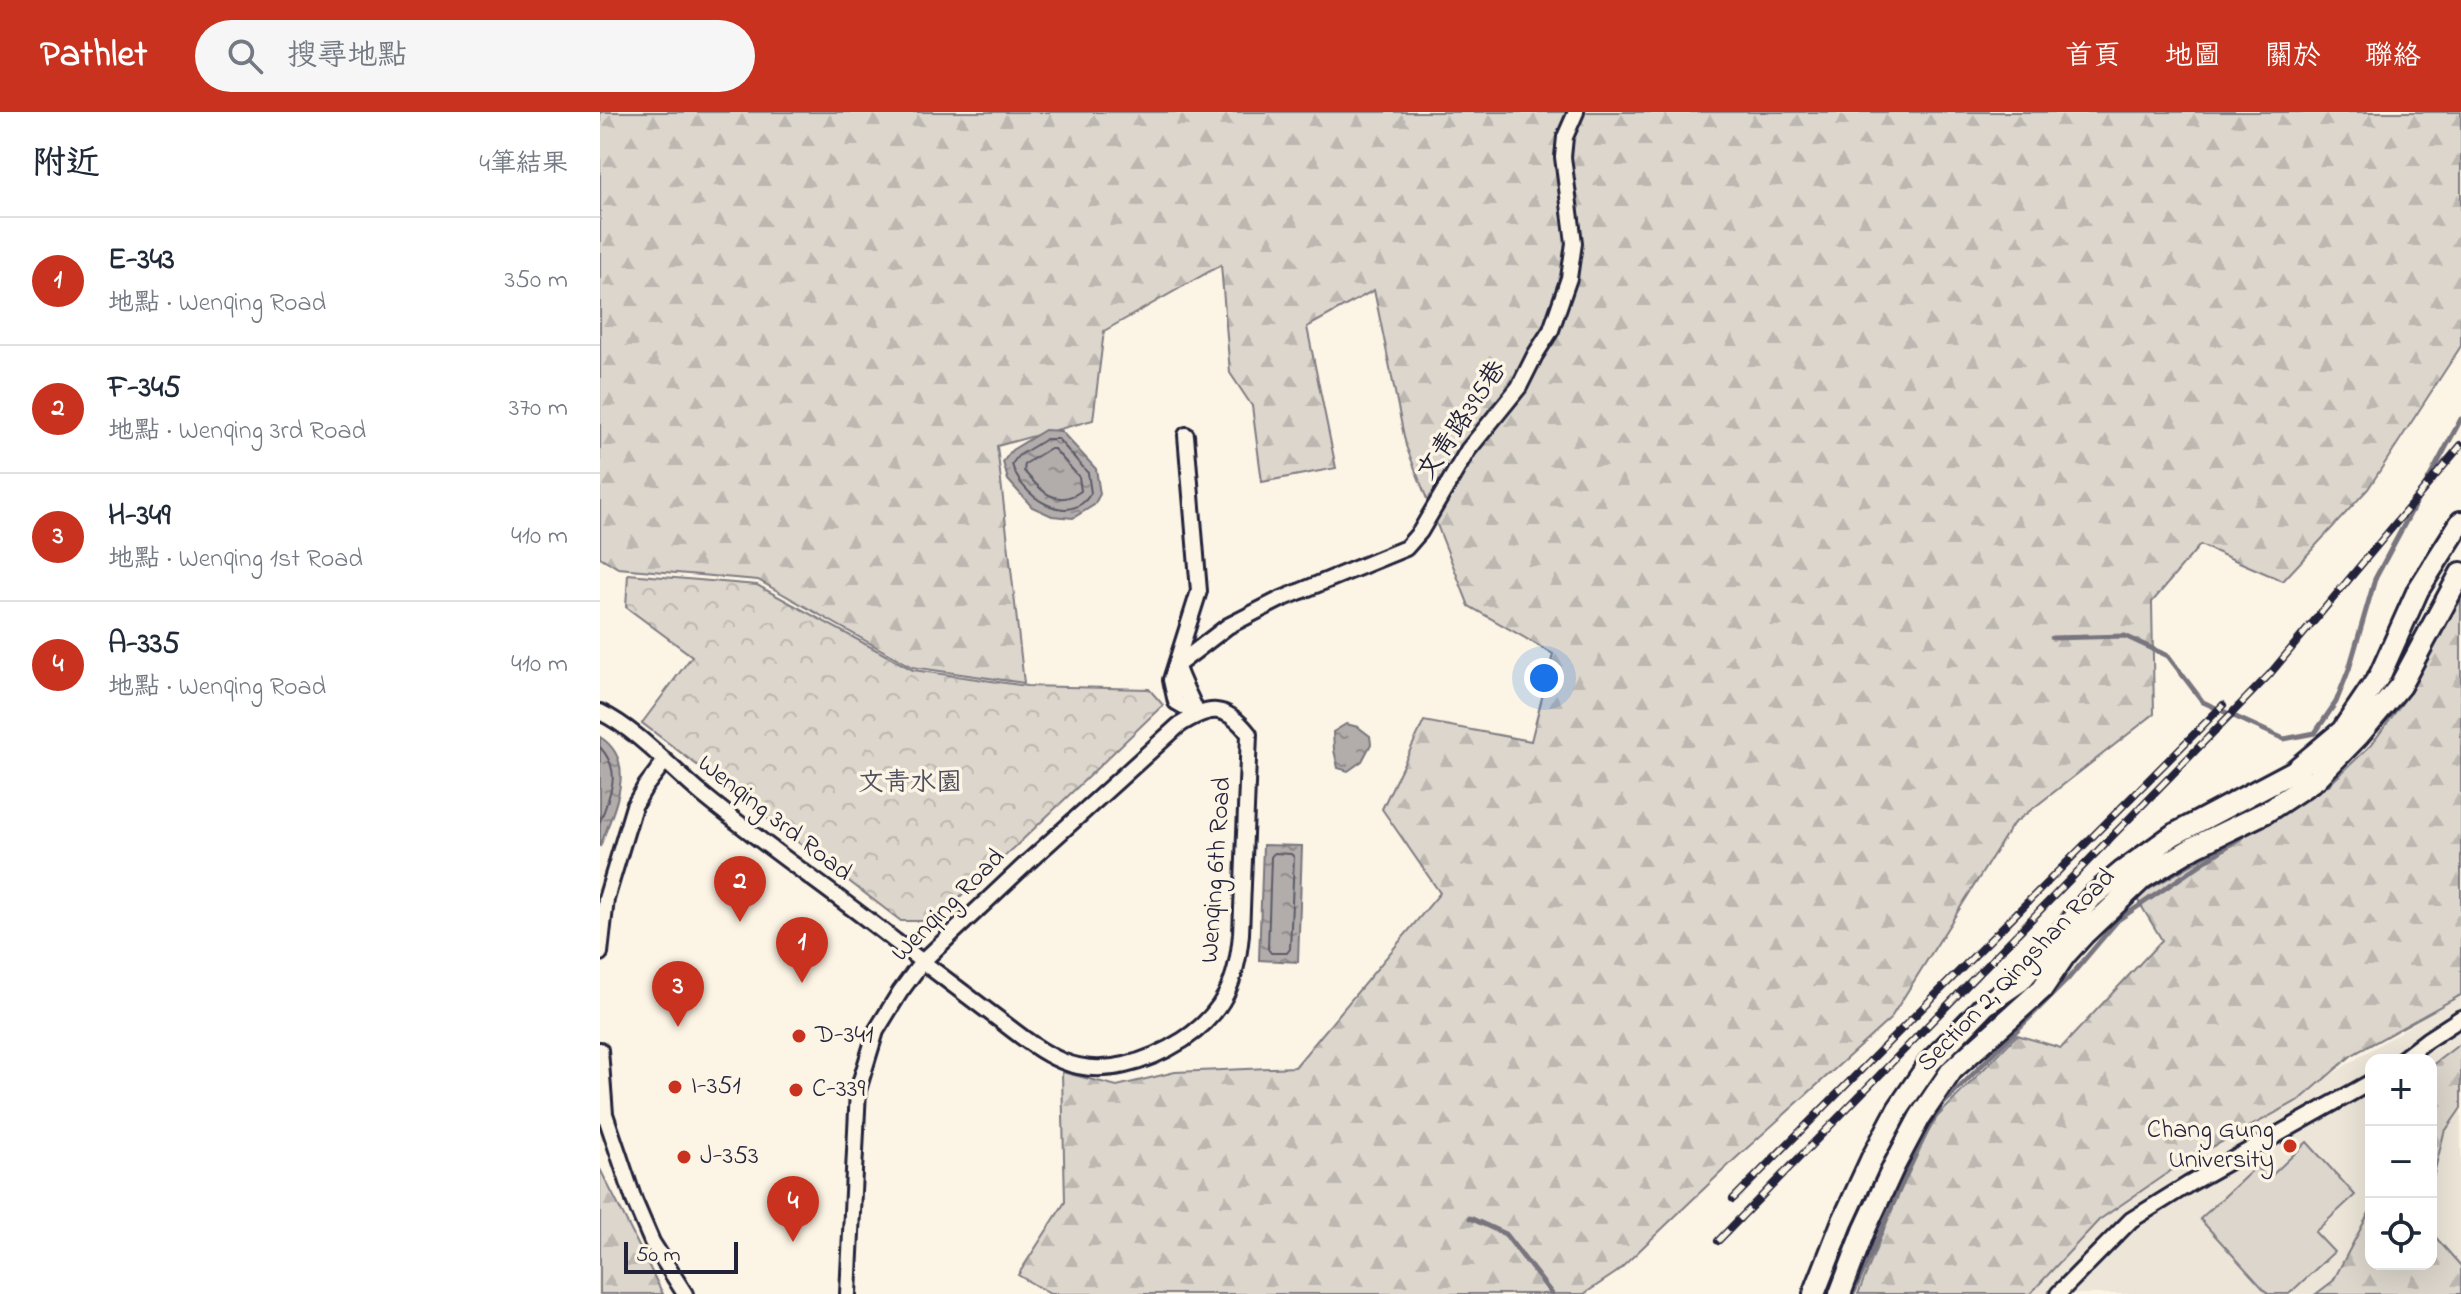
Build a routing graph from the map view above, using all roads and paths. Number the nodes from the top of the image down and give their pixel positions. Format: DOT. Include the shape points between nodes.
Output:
graph roads {
  1 [pos="1576,112"];
  2 [pos="1186,435"];
  3 [pos="2461,522"];
  4 [pos="2461,573"];
  5 [pos="1176,666"];
  6 [pos="600,712"];
  7 [pos="1197,714"];
  8 [pos="665,761"];
  9 [pos="600,953"];
  10 [pos="922,962"];
  11 [pos="2461,1018"];
  12 [pos="600,1050"];
  13 [pos="2409,1054"];
  14 [pos="2365,1085"];
  15 [pos="685,1294"];
  16 [pos="848,1294"];
  17 [pos="1814,1294"];
  18 [pos="1840,1294"];
  19 [pos="2058,1294"];
  1 -- 5 [label="street, 文青路395巷" via="1563,157 1574,243 1569,278 1551,330 1519,387 1468,450 1420,532 1406,548 1228,626"];
  2 -- 5 [label="street" via="1199,591"];
  3 -- 17 [label="street, Section 2, Qingshan Road" via="2418,590 2380,675 2342,731 2294,771 2173,835 2123,871 2092,897 2020,981 1985,1005 1930,1062 1872,1158"];
  4 -- 18 [label="street, Section 2, Qingshan Road" via="2400,686 2316,779 2143,878 2084,934 2042,989 1952,1070 1894,1166"];
  5 -- 7 [label="street" via="1171,680 1176,702"];
  6 -- 8 [label="street, Wenqing 3rd Road"];
  7 -- 10 [label="street, Wenqing Road"];
  7 -- 10 [label="street, Wenqing 6th Road" via="1219,711 1236,717 1249,734 1239,961 1230,988 1199,1029 1149,1058 1122,1066 1064,1062"];
  8 -- 9 [label="street" via="634,806 606,899"];
  8 -- 10 [label="street, Wenqing 3rd Road" via="758,841"];
  10 -- 16 [label="street, Wenqing Road" via="876,1031 858,1090"];
  11 -- 13 [label="street"];
  12 -- 15 [label="street" via="605,1114 634,1200 652,1242"];
  14 -- 19 [label="street" via="2131,1220"];
}
